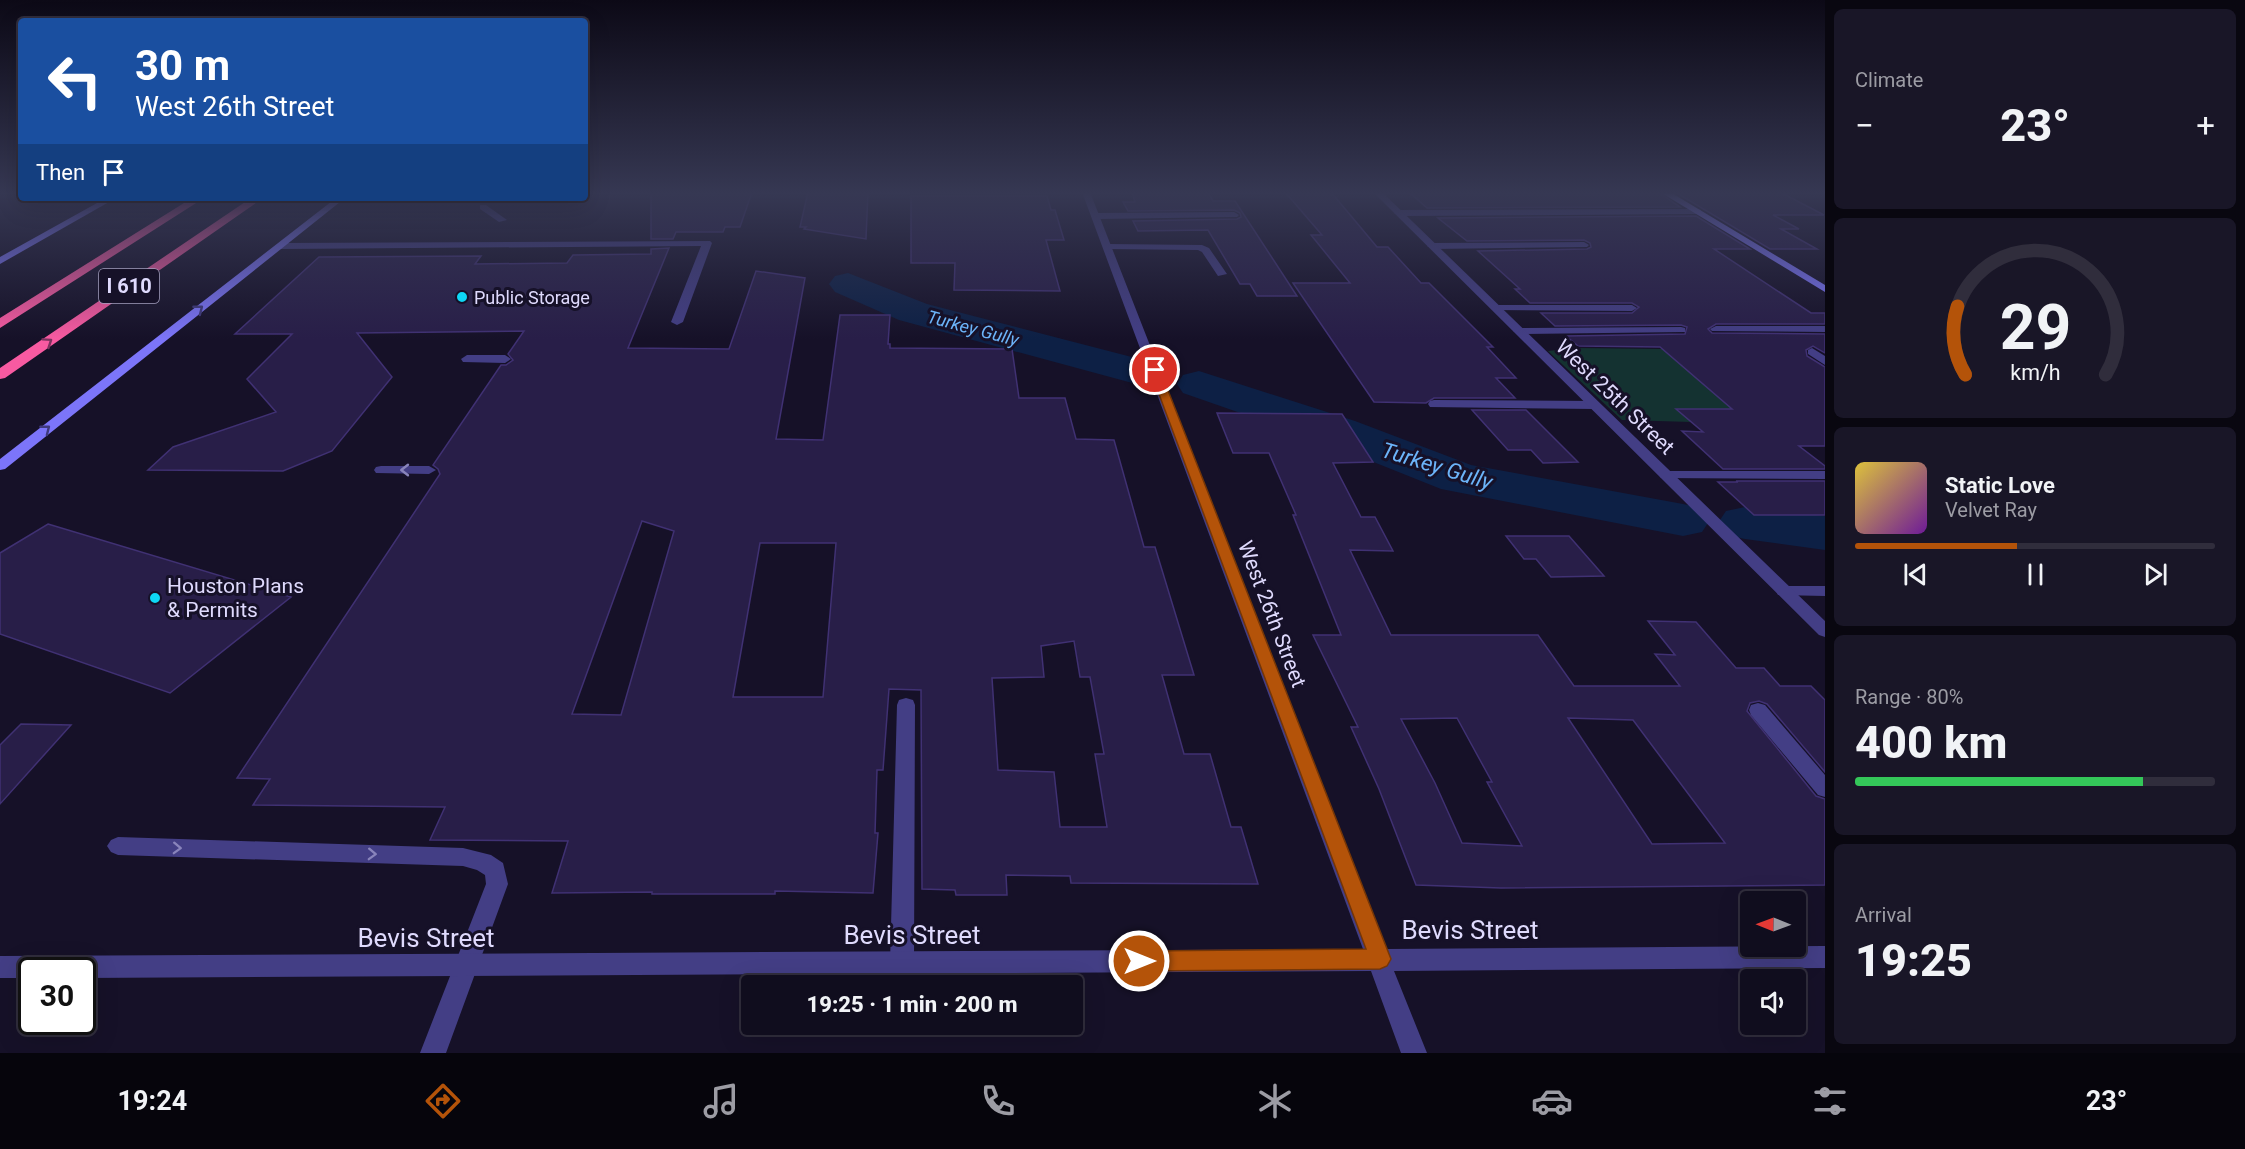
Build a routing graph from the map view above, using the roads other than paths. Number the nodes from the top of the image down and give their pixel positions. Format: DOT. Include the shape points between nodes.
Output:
graph roads {
  1 [pos="35,241"];
  2 [pos="131,241"];
  3 [pos="195,241"];
  4 [pos="286,241"];
  5 [pos="1106,241"];
  6 [pos="1427,241"];
  7 [pos="1746,241"];
  8 [pos="1584,245"];
  9 [pos="280,246"];
  10 [pos="1432,246"];
  11 [pos="1108,247"];
  12 [pos="0,261"];
  13 [pos="1222,274"];
  14 [pos="1825,289"];
  15 [pos="1496,308"];
  16 [pos="1632,309"];
  17 [pos="677,322"];
  18 [pos="0,324"];
  19 [pos="1716,329"];
  20 [pos="1825,329"];
  21 [pos="1681,330"];
  22 [pos="1519,331"];
  23 [pos="1812,352"];
  24 [pos="467,359"];
  25 [pos="505,359"];
  26 [pos="1825,361"];
  27 [pos="0,375"];
  28 [pos="1434,404"];
  29 [pos="1595,405"];
  30 [pos="0,466"];
  31 [pos="381,470"];
  32 [pos="429,470"];
  33 [pos="1666,475"];
  34 [pos="1825,475"];
  35 [pos="1784,591"];
  36 [pos="1825,591"];
  37 [pos="1825,631"];
  38 [pos="906,705"];
  39 [pos="1758,710"];
  40 [pos="1825,789"];
  41 [pos="118,846"];
  42 [pos="1825,957"];
  43 [pos="1380,959"];
  44 [pos="902,963"];
  45 [pos="466,966"];
  46 [pos="0,967"];
  47 [pos="433,1053"];
  48 [pos="1414,1053"];
  1 -- 12 [label="main road"];
  2 -- 18 [label="highway, I 610"];
  27 -- 3 [label="highway, I 610, one-way"];
  4 -- 9 [label="main road"];
  5 -- 11 [label="street, West 26th Street"];
  6 -- 10 [label="street, West 25th Street"];
  7 -- 14 [label="main road"];
  8 -- 10 [label="street"];
  9 -- 17 [label="street" via="707,243"];
  30 -- 9 [label="main road, one-way"];
  10 -- 15 [label="street, West 25th Street"];
  11 -- 13 [label="street" via="1199,247 1206,250"];
  11 -- 43 [label="street, West 26th Street"];
  15 -- 16 [label="street"];
  15 -- 22 [label="street, West 25th Street"];
  19 -- 20 [label="street"];
  21 -- 22 [label="street"];
  22 -- 29 [label="street, West 25th Street"];
  23 -- 26 [label="street"];
  24 -- 25 [label="street"];
  28 -- 29 [label="street"];
  29 -- 33 [label="street, West 25th Street"];
  32 -- 31 [label="street, one-way"];
  33 -- 34 [label="street"];
  33 -- 35 [label="street, West 25th Street"];
  35 -- 36 [label="street"];
  35 -- 37 [label="street, West 25th Street"];
  38 -- 44 [label="street"];
  39 -- 40 [label="street"];
  41 -- 45 [label="street, one-way" via="463,856 483,862 495,870 497,884"];
  42 -- 43 [label="street, Bevis Street"];
  43 -- 44 [label="street, Bevis Street"];
  43 -- 48 [label="street, West 26th Street"];
  44 -- 45 [label="street, Bevis Street"];
  45 -- 46 [label="street, Bevis Street"];
  45 -- 47 [label="street"];
}
